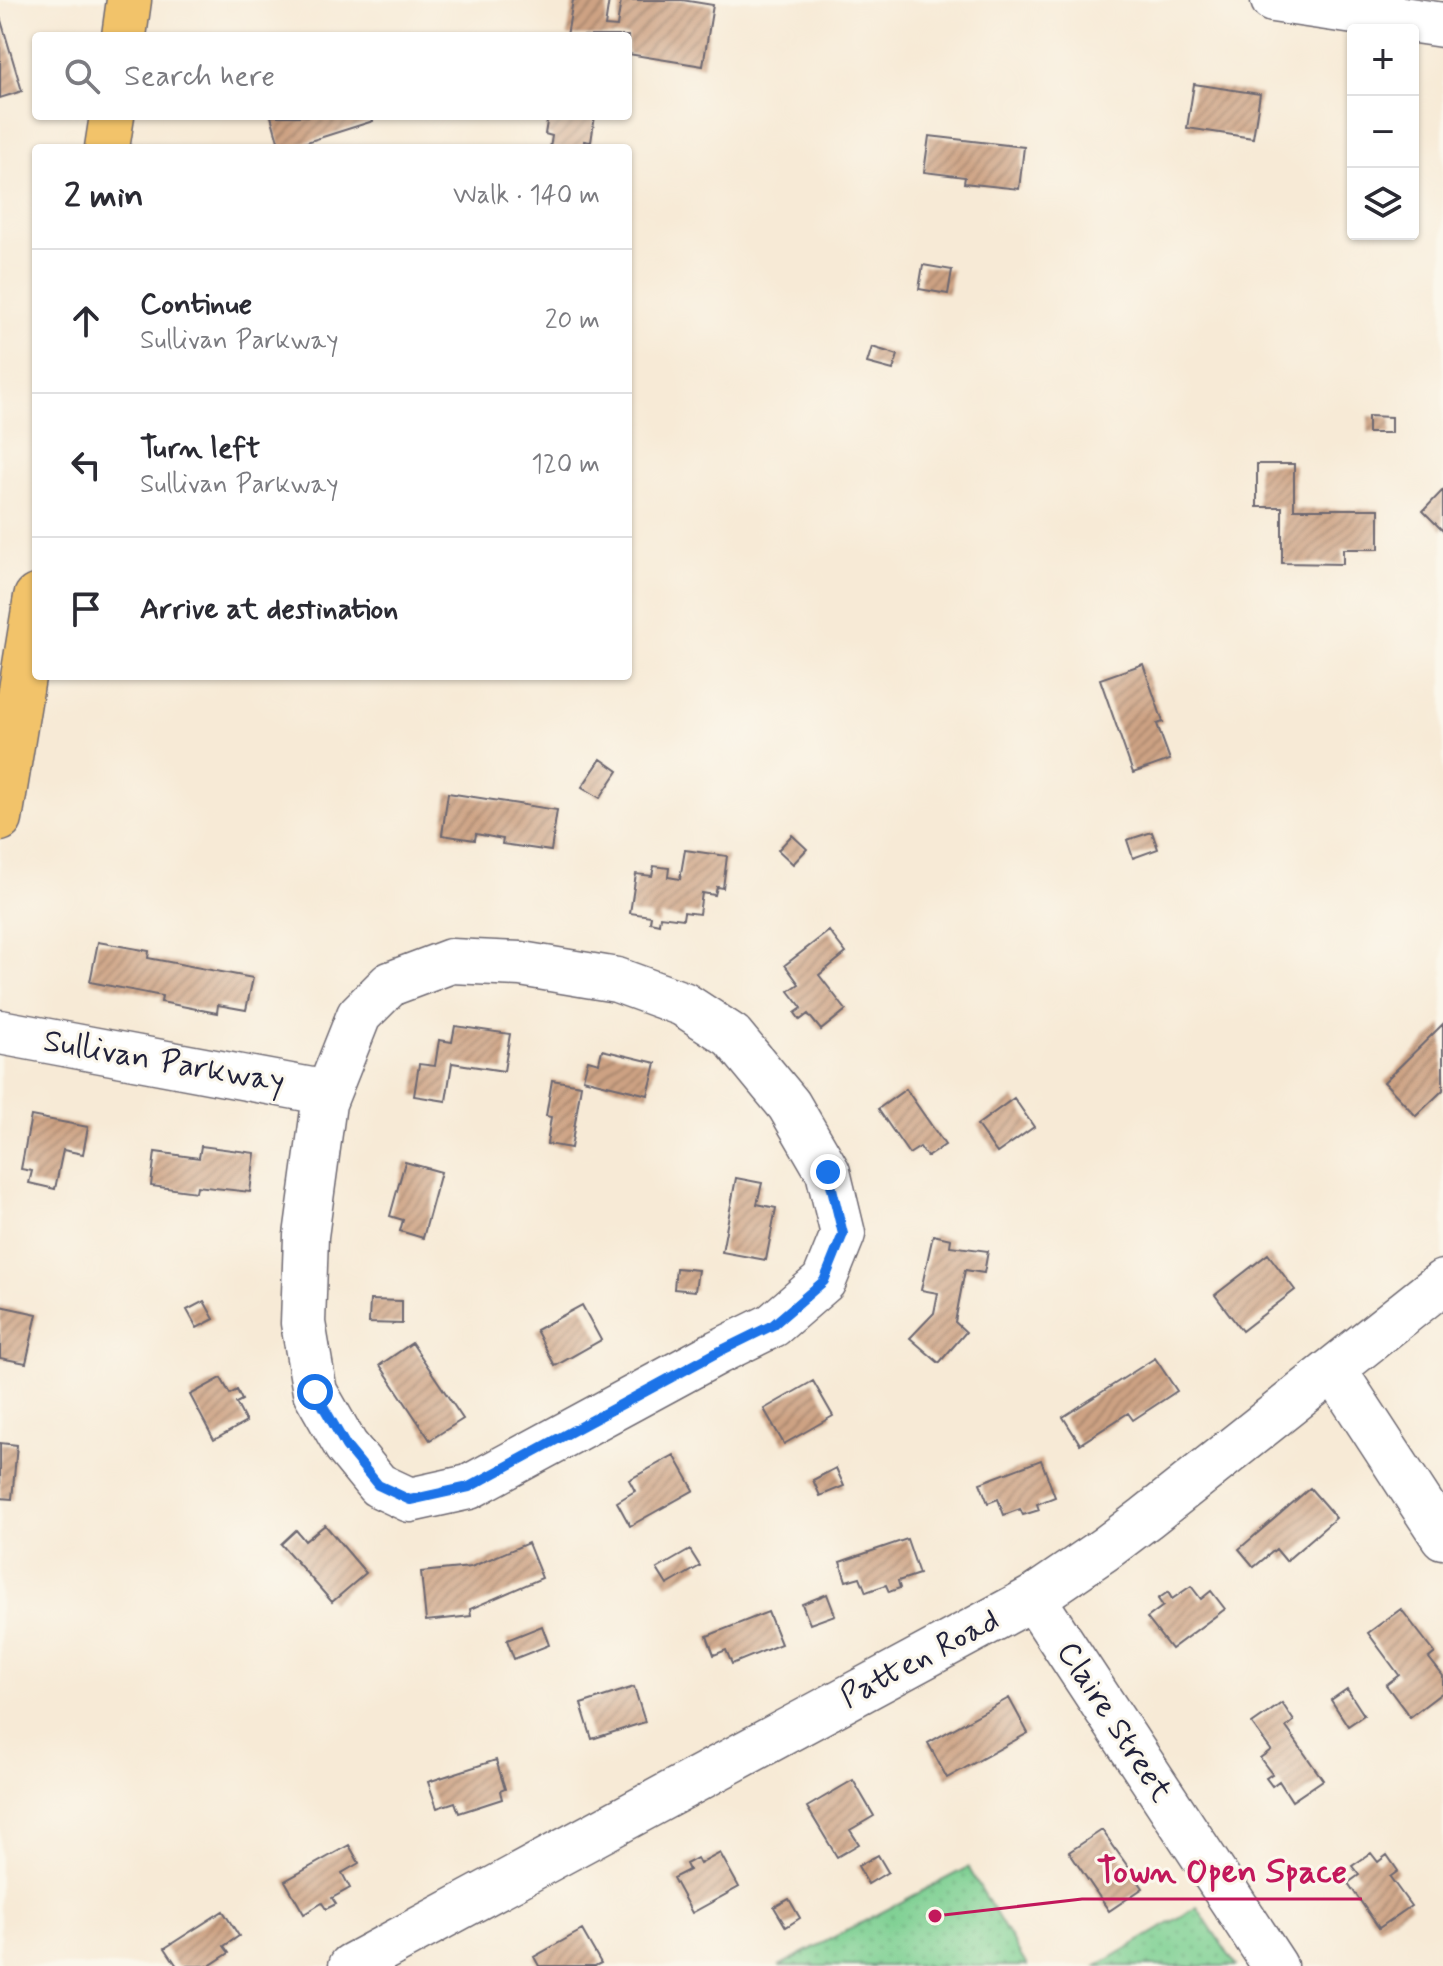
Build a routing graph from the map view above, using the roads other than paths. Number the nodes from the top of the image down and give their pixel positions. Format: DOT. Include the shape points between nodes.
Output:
graph roads {
  1 [pos="129,0"];
  2 [pos="1273,0"];
  3 [pos="1443,25"];
  4 [pos="125,32"];
  5 [pos="111,120"];
  6 [pos="108,144"];
  7 [pos="32,622"];
  8 [pos="0,819"];
  9 [pos="0,1032"];
  10 [pos="328,1093"];
  11 [pos="1443,1282"];
  12 [pos="1334,1370"];
  13 [pos="1443,1537"];
  14 [pos="1033,1598"];
  15 [pos="351,1966"];
  16 [pos="1275,1966"];
  1 -- 4 [label="main road"];
  2 -- 3 [label="street"];
  5 -- 6 [label="main road"];
  7 -- 8 [label="main road"];
  9 -- 10 [label="street, Sullivan Parkway"];
  10 -- 10 [label="street, Sullivan Parkway" via="306,1236 303,1323 315,1392 346,1446 378,1485 410,1500 469,1487 773,1325 824,1281 843,1234 828,1172 789,1105 732,1036 683,1004 617,980 521,964 451,961 402,979 359,1015"];
  11 -- 12 [label="street, Patten Road"];
  12 -- 13 [label="street"];
  12 -- 14 [label="street, Patten Road" via="1115,1541"];
  14 -- 15 [label="street, Patten Road"];
  14 -- 16 [label="street, Claire Street"];
}
